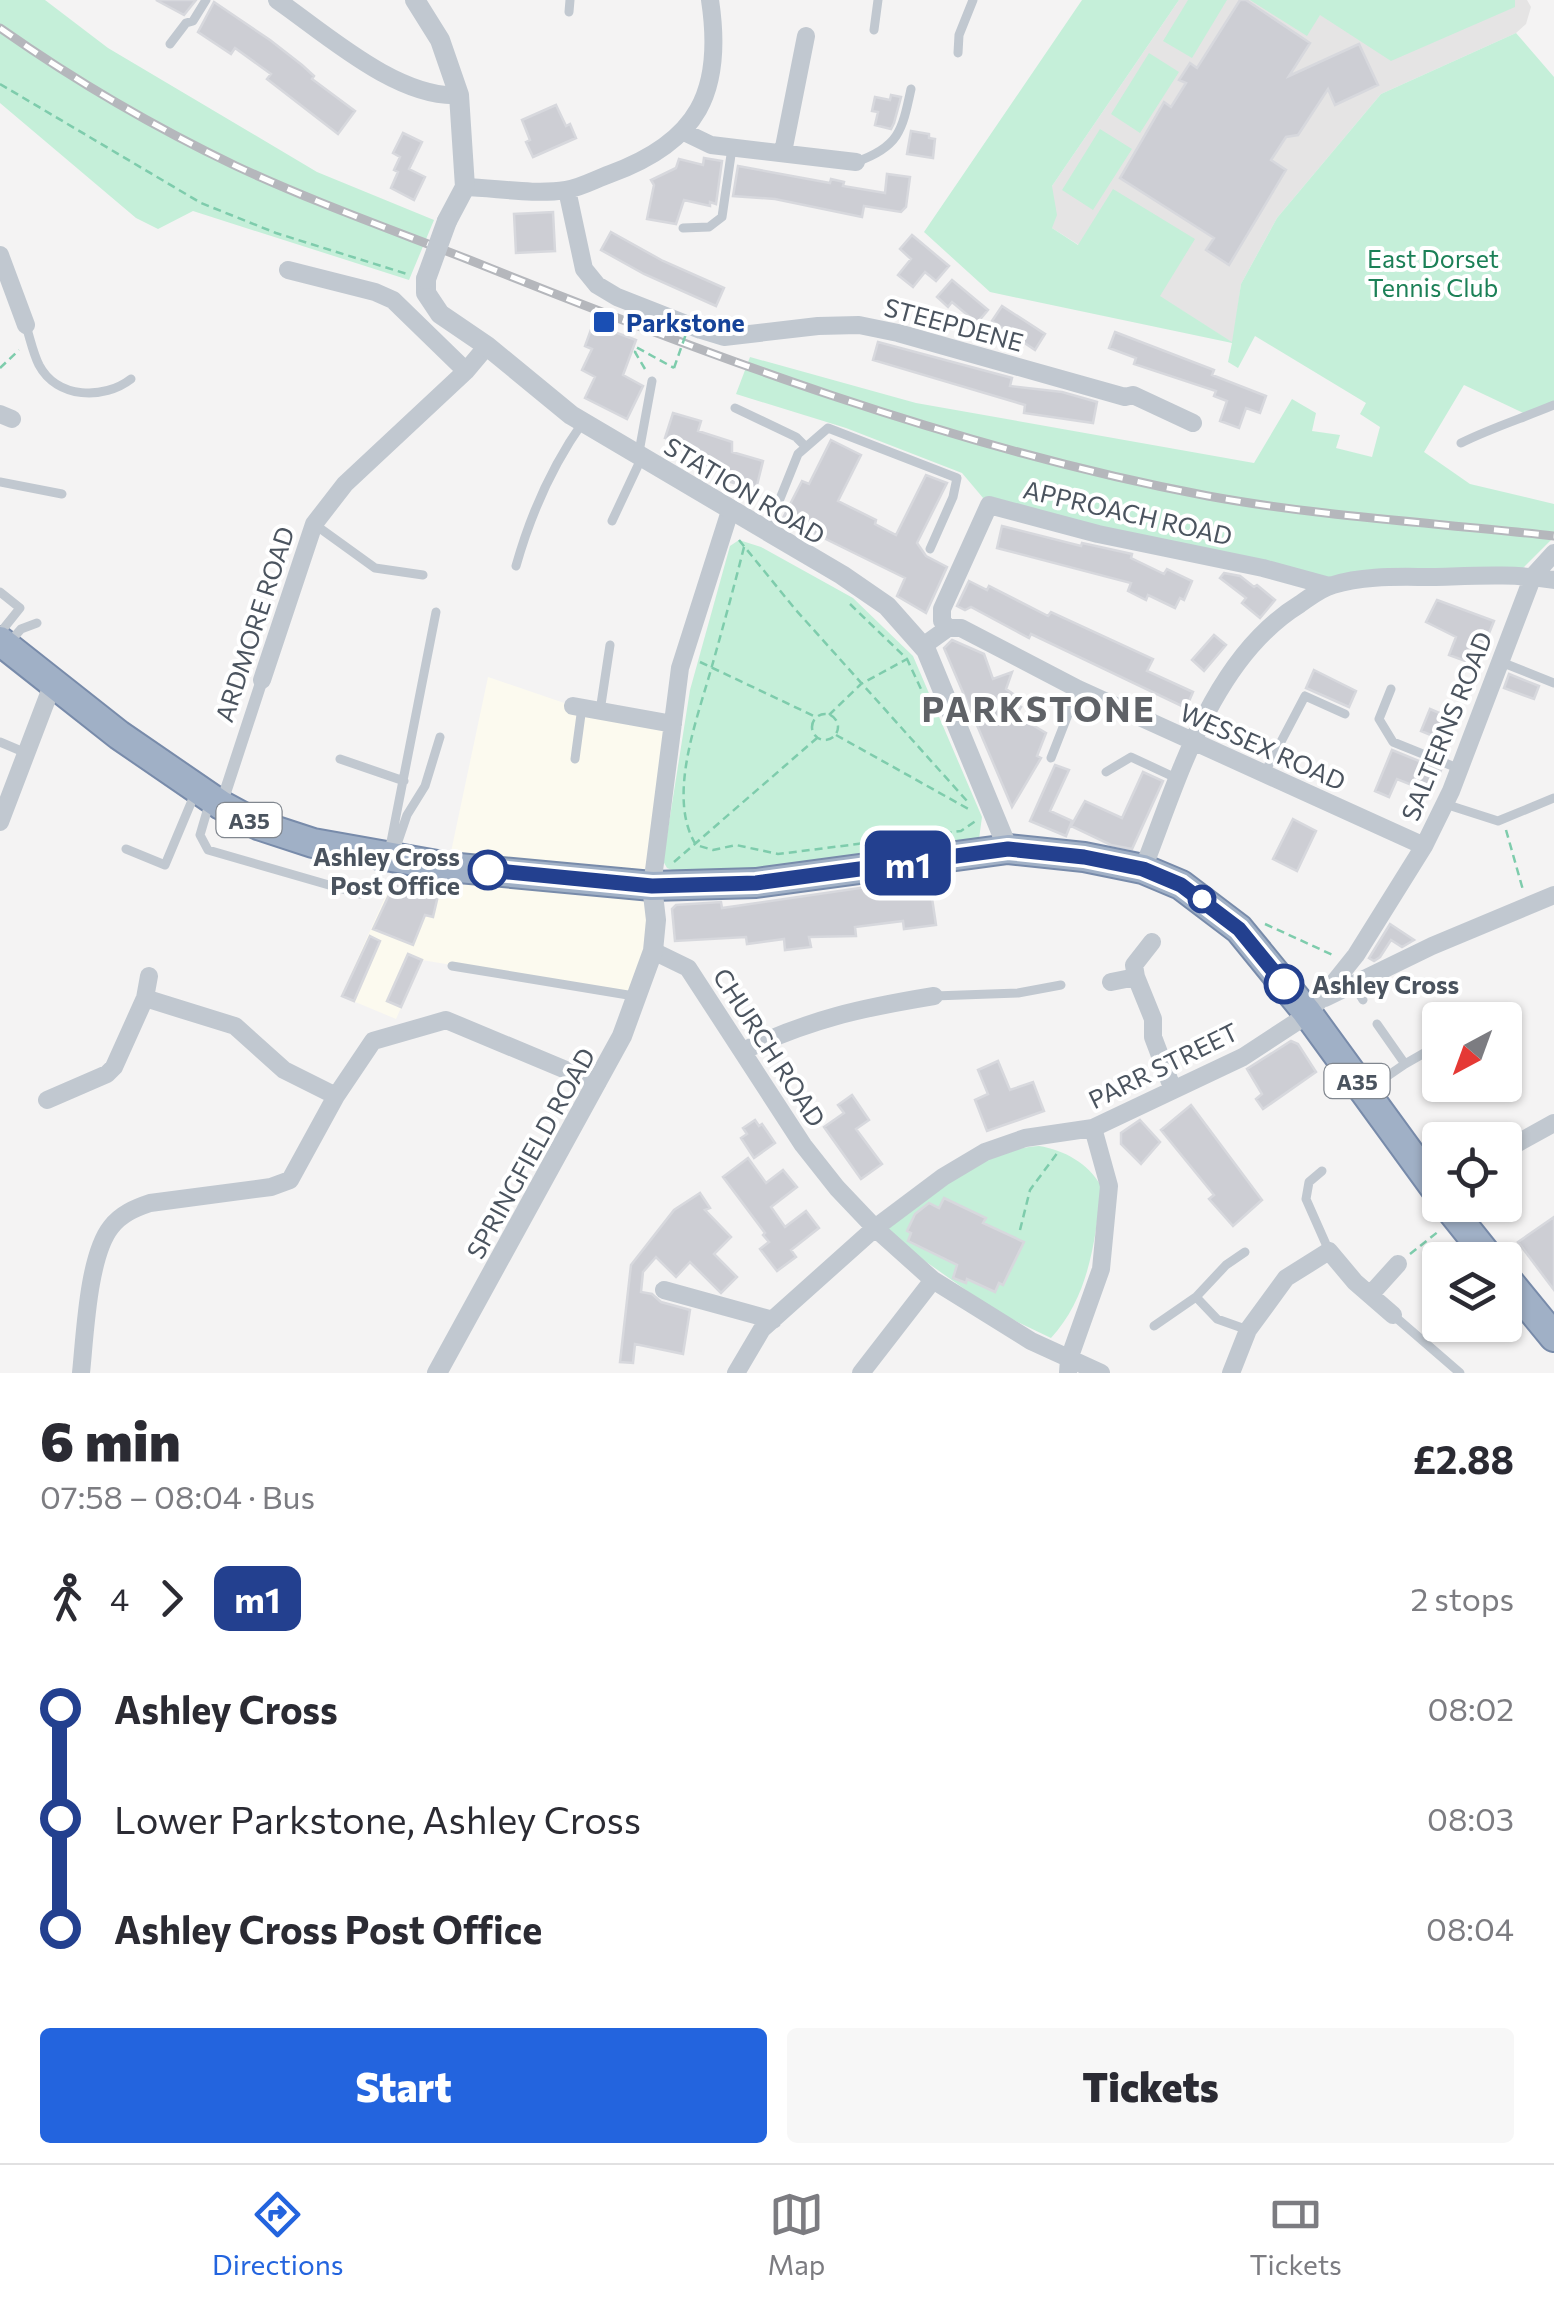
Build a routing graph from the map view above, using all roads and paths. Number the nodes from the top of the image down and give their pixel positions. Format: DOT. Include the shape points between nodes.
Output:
graph roads {
  1 [pos="206,0"];
  2 [pos="277,0"];
  3 [pos="415,0"];
  4 [pos="570,0"];
  5 [pos="710,0"];
  6 [pos="878,0"];
  7 [pos="973,0"];
  8 [pos="569,12"];
  9 [pos="874,30"];
  10 [pos="806,36"];
  11 [pos="170,44"];
  12 [pos="958,53"];
  13 [pos="0,84"];
  14 [pos="910,90"];
  15 [pos="459,94"];
  16 [pos="684,132"];
  17 [pos="732,148"];
  18 [pos="784,152"];
  19 [pos="856,162"];
  20 [pos="465,186"];
  21 [pos="567,190"];
  22 [pos="683,228"];
  23 [pos="0,256"];
  24 [pos="288,270"];
  25 [pos="426,280"];
  26 [pos="26,324"];
  27 [pos="687,331"];
  28 [pos="487,346"];
  29 [pos="0,368"];
  30 [pos="466,371"];
  31 [pos="131,380"];
  32 [pos="652,382"];
  33 [pos="1554,405"];
  34 [pos="736,408"];
  35 [pos="583,422"];
  36 [pos="1193,423"];
  37 [pos="1461,443"];
  38 [pos="804,446"];
  39 [pos="640,456"];
  40 [pos="0,482"];
  41 [pos="62,494"];
  42 [pos="728,517"];
  43 [pos="612,521"];
  44 [pos="314,524"];
  45 [pos="766,532"];
  46 [pos="744,547"];
  47 [pos="930,549"];
  48 [pos="1554,553"];
  49 [pos="516,566"];
  50 [pos="423,575"];
  51 [pos="1533,576"];
  52 [pos="1554,580"];
  53 [pos="1329,586"];
  54 [pos="0,592"];
  55 [pos="841,598"];
  56 [pos="436,612"];
  57 [pos="37,623"];
  58 [pos="948,628"];
  59 [pos="2,640"];
  60 [pos="610,645"];
  61 [pos="918,652"];
  62 [pos="684,654"];
  63 [pos="1500,662"];
  64 [pos="712,668"];
  65 [pos="262,680"];
  66 [pos="53,683"];
  67 [pos="1554,683"];
  68 [pos="861,684"];
  69 [pos="1391,688"];
  70 [pos="1078,689"];
  71 [pos="924,694"];
  72 [pos="585,708"];
  73 [pos="1345,714"];
  74 [pos="829,715"];
  75 [pos="816,717"];
  76 [pos="672,724"];
  77 [pos="836,735"];
  78 [pos="440,737"];
  79 [pos="817,738"];
  80 [pos="0,742"];
  81 [pos="1194,743"];
  82 [pos="26,754"];
  83 [pos="1051,758"];
  84 [pos="340,759"];
  85 [pos="574,759"];
  86 [pos="1460,769"];
  87 [pos="1106,772"];
  88 [pos="1264,774"];
  89 [pos="404,781"];
  90 [pos="1175,787"];
  91 [pos="210,798"];
  92 [pos="1554,798"];
  93 [pos="974,800"];
  94 [pos="1445,804"];
  95 [pos="982,817"];
  96 [pos="1503,819"];
  97 [pos="0,822"];
  98 [pos="696,845"];
  99 [pos="1424,846"];
  100 [pos="1008,849"];
  101 [pos="126,850"];
  102 [pos="391,855"];
  103 [pos="1143,869"];
  104 [pos="652,886"];
  105 [pos="360,894"];
  106 [pos="1554,895"];
  107 [pos="1527,906"];
  108 [pos="1257,921"];
  109 [pos="1152,942"];
  110 [pos="654,951"];
  111 [pos="1353,959"];
  112 [pos="452,966"];
  113 [pos="1374,975"];
  114 [pos="149,976"];
  115 [pos="1136,977"];
  116 [pos="1111,982"];
  117 [pos="1060,986"];
  118 [pos="637,996"];
  119 [pos="934,996"];
  120 [pos="145,998"];
  121 [pos="1313,1005"];
  122 [pos="1378,1024"];
  123 [pos="743,1050"];
  124 [pos="1422,1054"];
  125 [pos="1405,1064"];
  126 [pos="596,1083"];
  127 [pos="1173,1090"];
  128 [pos="1365,1092"];
  129 [pos="336,1096"];
  130 [pos="47,1100"];
  131 [pos="1554,1124"];
  132 [pos="1094,1128"];
  133 [pos="1058,1133"];
  134 [pos="1522,1141"];
  135 [pos="1422,1168"];
  136 [pos="1322,1171"];
  137 [pos="1427,1222"];
  138 [pos="1462,1222"];
  139 [pos="875,1228"];
  140 [pos="1020,1230"];
  141 [pos="1477,1242"];
  142 [pos="1329,1251"];
  143 [pos="1245,1252"];
  144 [pos="1398,1264"];
  145 [pos="933,1280"];
  146 [pos="664,1290"];
  147 [pos="1370,1295"];
  148 [pos="1196,1297"];
  149 [pos="1522,1298"];
  150 [pos="1393,1315"];
  151 [pos="774,1320"];
  152 [pos="1154,1326"];
  153 [pos="1248,1330"];
  154 [pos="1554,1337"];
  155 [pos="1069,1366"];
  156 [pos="82,1373"];
  157 [pos="438,1373"];
  158 [pos="736,1373"];
  159 [pos="860,1373"];
  160 [pos="1101,1373"];
  161 [pos="1231,1373"];
  162 [pos="1460,1373"];
  1 -- 11 [label="lane"];
  2 -- 15 [label="street" via="398,83 439,96"];
  3 -- 15 [label="street" via="440,40"];
  4 -- 8 [label="lane"];
  5 -- 16 [label="street" via="714,64"];
  6 -- 9 [label="lane"];
  7 -- 12 [label="lane"];
  10 -- 18 [label="street"];
  13 -- 25 [label="path" via="200,203"];
  14 -- 19 [label="lane" via="893,143"];
  15 -- 20 [label="street"];
  16 -- 17 [label="street"];
  16 -- 21 [label="street" via="645,162"];
  17 -- 18 [label="street"];
  17 -- 22 [label="lane" via="722,217 709,227"];
  18 -- 19 [label="street"];
  20 -- 21 [label="street"];
  20 -- 25 [label="street, bridge"];
  21 -- 36 [label="street, STEEPDENE" via="584,269 598,285 700,330 724,336 859,326 898,333 1115,388"];
  23 -- 26 [label="street"];
  24 -- 30 [label="street" via="394,300"];
  25 -- 28 [label="street, STATION ROAD" via="440,314"];
  26 -- 29 [label="path" via="15,356"];
  26 -- 31 [label="lane" via="40,368 67,389 101,394"];
  27 -- 32 [label="path, bridge" via="674,368 636,347"];
  28 -- 30 [label="street, ARDMORE ROAD"];
  28 -- 35 [label="street, STATION ROAD"];
  30 -- 44 [label="street, ARDMORE ROAD" via="345,484"];
  32 -- 39 [label="lane"];
  33 -- 37 [label="lane"];
  34 -- 38 [label="lane"];
  35 -- 39 [label="street, STATION ROAD"];
  35 -- 49 [label="lane" via="544,484"];
  38 -- 45 [label="lane"];
  38 -- 47 [label="lane" via="828,428 957,478"];
  39 -- 42 [label="street, STATION ROAD"];
  39 -- 43 [label="lane"];
  40 -- 41 [label="lane"];
  42 -- 45 [label="street, STATION ROAD"];
  42 -- 46 [label="path"];
  42 -- 62 [label="street"];
  44 -- 50 [label="lane" via="375,568"];
  44 -- 65 [label="street, ARDMORE ROAD"];
  45 -- 61 [label="street, STATION ROAD" via="870,592"];
  46 -- 64 [label="path"];
  46 -- 68 [label="path"];
  48 -- 51 [label="street, SALTERNS ROAD"];
  51 -- 52 [label="street"];
  51 -- 53 [label="street" via="1395,577"];
  51 -- 63 [label="street, SALTERNS ROAD"];
  53 -- 58 [label="street, APPROACH ROAD" via="989,505 942,609"];
  53 -- 81 [label="street" via="1294,607 1240,657"];
  54 -- 59 [label="lane" via="20,608"];
  55 -- 61 [label="path"];
  56 -- 89 [label="lane"];
  57 -- 59 [label="lane"];
  58 -- 61 [label="street"];
  58 -- 70 [label="street, WESSEX ROAD" via="961,628"];
  59 -- 66 [label="highway, A35"];
  60 -- 72 [label="lane"];
  61 -- 68 [label="path"];
  61 -- 71 [label="path"];
  61 -- 100 [label="street, STATION ROAD"];
  62 -- 64 [label="path"];
  62 -- 76 [label="street"];
  63 -- 67 [label="lane"];
  63 -- 86 [label="street, SALTERNS ROAD"];
  64 -- 75 [label="path"];
  64 -- 98 [label="path" via="690,740 683,807"];
  65 -- 91 [label="street, ARDMORE ROAD"];
  66 -- 82 [label="street"];
  66 -- 91 [label="highway, A35"];
  68 -- 74 [label="path"];
  68 -- 95 [label="path"];
  69 -- 86 [label="lane" via="1379,719 1385,734"];
  70 -- 81 [label="street, WESSEX ROAD"];
  70 -- 83 [label="lane"];
  72 -- 76 [label="street"];
  72 -- 85 [label="lane"];
  73 -- 88 [label="lane" via="1304,696"];
  74 -- 75 [label="path"];
  74 -- 77 [label="path"];
  75 -- 79 [label="path"];
  76 -- 104 [label="street"];
  77 -- 79 [label="path"];
  77 -- 95 [label="path"];
  78 -- 102 [label="lane" via="426,786"];
  79 -- 98 [label="path"];
  80 -- 82 [label="lane"];
  81 -- 88 [label="street, WESSEX ROAD"];
  81 -- 90 [label="street"];
  82 -- 97 [label="street"];
  84 -- 89 [label="lane"];
  86 -- 94 [label="street, SALTERNS ROAD"];
  87 -- 90 [label="lane" via="1131,757"];
  88 -- 99 [label="street, WESSEX ROAD"];
  89 -- 102 [label="lane"];
  90 -- 103 [label="street"];
  91 -- 101 [label="lane" via="165,865"];
  91 -- 102 [label="highway, A35" via="313,844"];
  91 -- 105 [label="lane" via="200,834 208,850"];
  92 -- 96 [label="lane"];
  93 -- 95 [label="path"];
  94 -- 96 [label="lane"];
  94 -- 99 [label="street, SALTERNS ROAD"];
  95 -- 98 [label="path" via="961,831 845,848 778,854"];
  96 -- 107 [label="path"];
  98 -- 104 [label="path"];
  99 -- 111 [label="street, SALTERNS ROAD"];
  100 -- 103 [label="highway, A35"];
  100 -- 104 [label="highway, A35" via="756,883"];
  102 -- 104 [label="highway, A35"];
  103 -- 121 [label="highway, A35" via="1181,885 1239,929"];
  104 -- 110 [label="street"];
  106 -- 107 [label="street"];
  107 -- 113 [label="street"];
  108 -- 111 [label="path"];
  109 -- 115 [label="street" via="1134,966"];
  110 -- 118 [label="street, SPRINGFIELD ROAD"];
  110 -- 123 [label="street, CHURCH ROAD" via="688,968"];
  111 -- 113 [label="street"];
  111 -- 121 [label="street, SALTERNS ROAD"];
  112 -- 118 [label="lane"];
  113 -- 121 [label="street" via="1358,992"];
  114 -- 120 [label="street"];
  115 -- 116 [label="street"];
  115 -- 127 [label="street"];
  117 -- 119 [label="lane"];
  118 -- 126 [label="street, SPRINGFIELD ROAD"];
  119 -- 123 [label="street" via="796,1026"];
  120 -- 129 [label="street" via="235,1026 284,1070"];
  120 -- 130 [label="street" via="114,1068"];
  121 -- 127 [label="street, PARR STREET" via="1243,1057"];
  121 -- 128 [label="highway, A35"];
  122 -- 125 [label="lane"];
  123 -- 139 [label="street, CHURCH ROAD" via="803,1145"];
  124 -- 125 [label="lane"];
  125 -- 128 [label="lane"];
  126 -- 129 [label="street" via="446,1020 373,1042"];
  126 -- 157 [label="street, SPRINGFIELD ROAD"];
  127 -- 132 [label="street, PARR STREET"];
  128 -- 135 [label="highway, A35"];
  129 -- 156 [label="street" via="290,1180 150,1203 115,1222 99,1254"];
  131 -- 134 [label="street"];
  132 -- 133 [label="street, PARR STREET"];
  132 -- 155 [label="street" via="1109,1186 1101,1268"];
  133 -- 139 [label="street, PARR STREET" via="984,1152"];
  133 -- 140 [label="path" via="1058,1151 1030,1190"];
  136 -- 142 [label="lane" via="1309,1182 1306,1199"];
  137 -- 144 [label="path"];
  138 -- 141 [label="highway, A35"];
  139 -- 145 [label="street, CHURCH ROAD"];
  139 -- 151 [label="street, PARR STREET"];
  142 -- 147 [label="street"];
  142 -- 153 [label="street" via="1286,1278"];
  143 -- 148 [label="lane"];
  144 -- 147 [label="street"];
  145 -- 155 [label="street, CHURCH ROAD"];
  145 -- 159 [label="street"];
  146 -- 151 [label="street"];
  147 -- 150 [label="street"];
  148 -- 152 [label="lane"];
  148 -- 153 [label="lane" via="1217,1319"];
  149 -- 154 [label="highway"];
  150 -- 162 [label="lane"];
  151 -- 158 [label="street, PARR STREET"];
  153 -- 161 [label="street"];
  155 -- 160 [label="street, CHURCH ROAD"];
}
